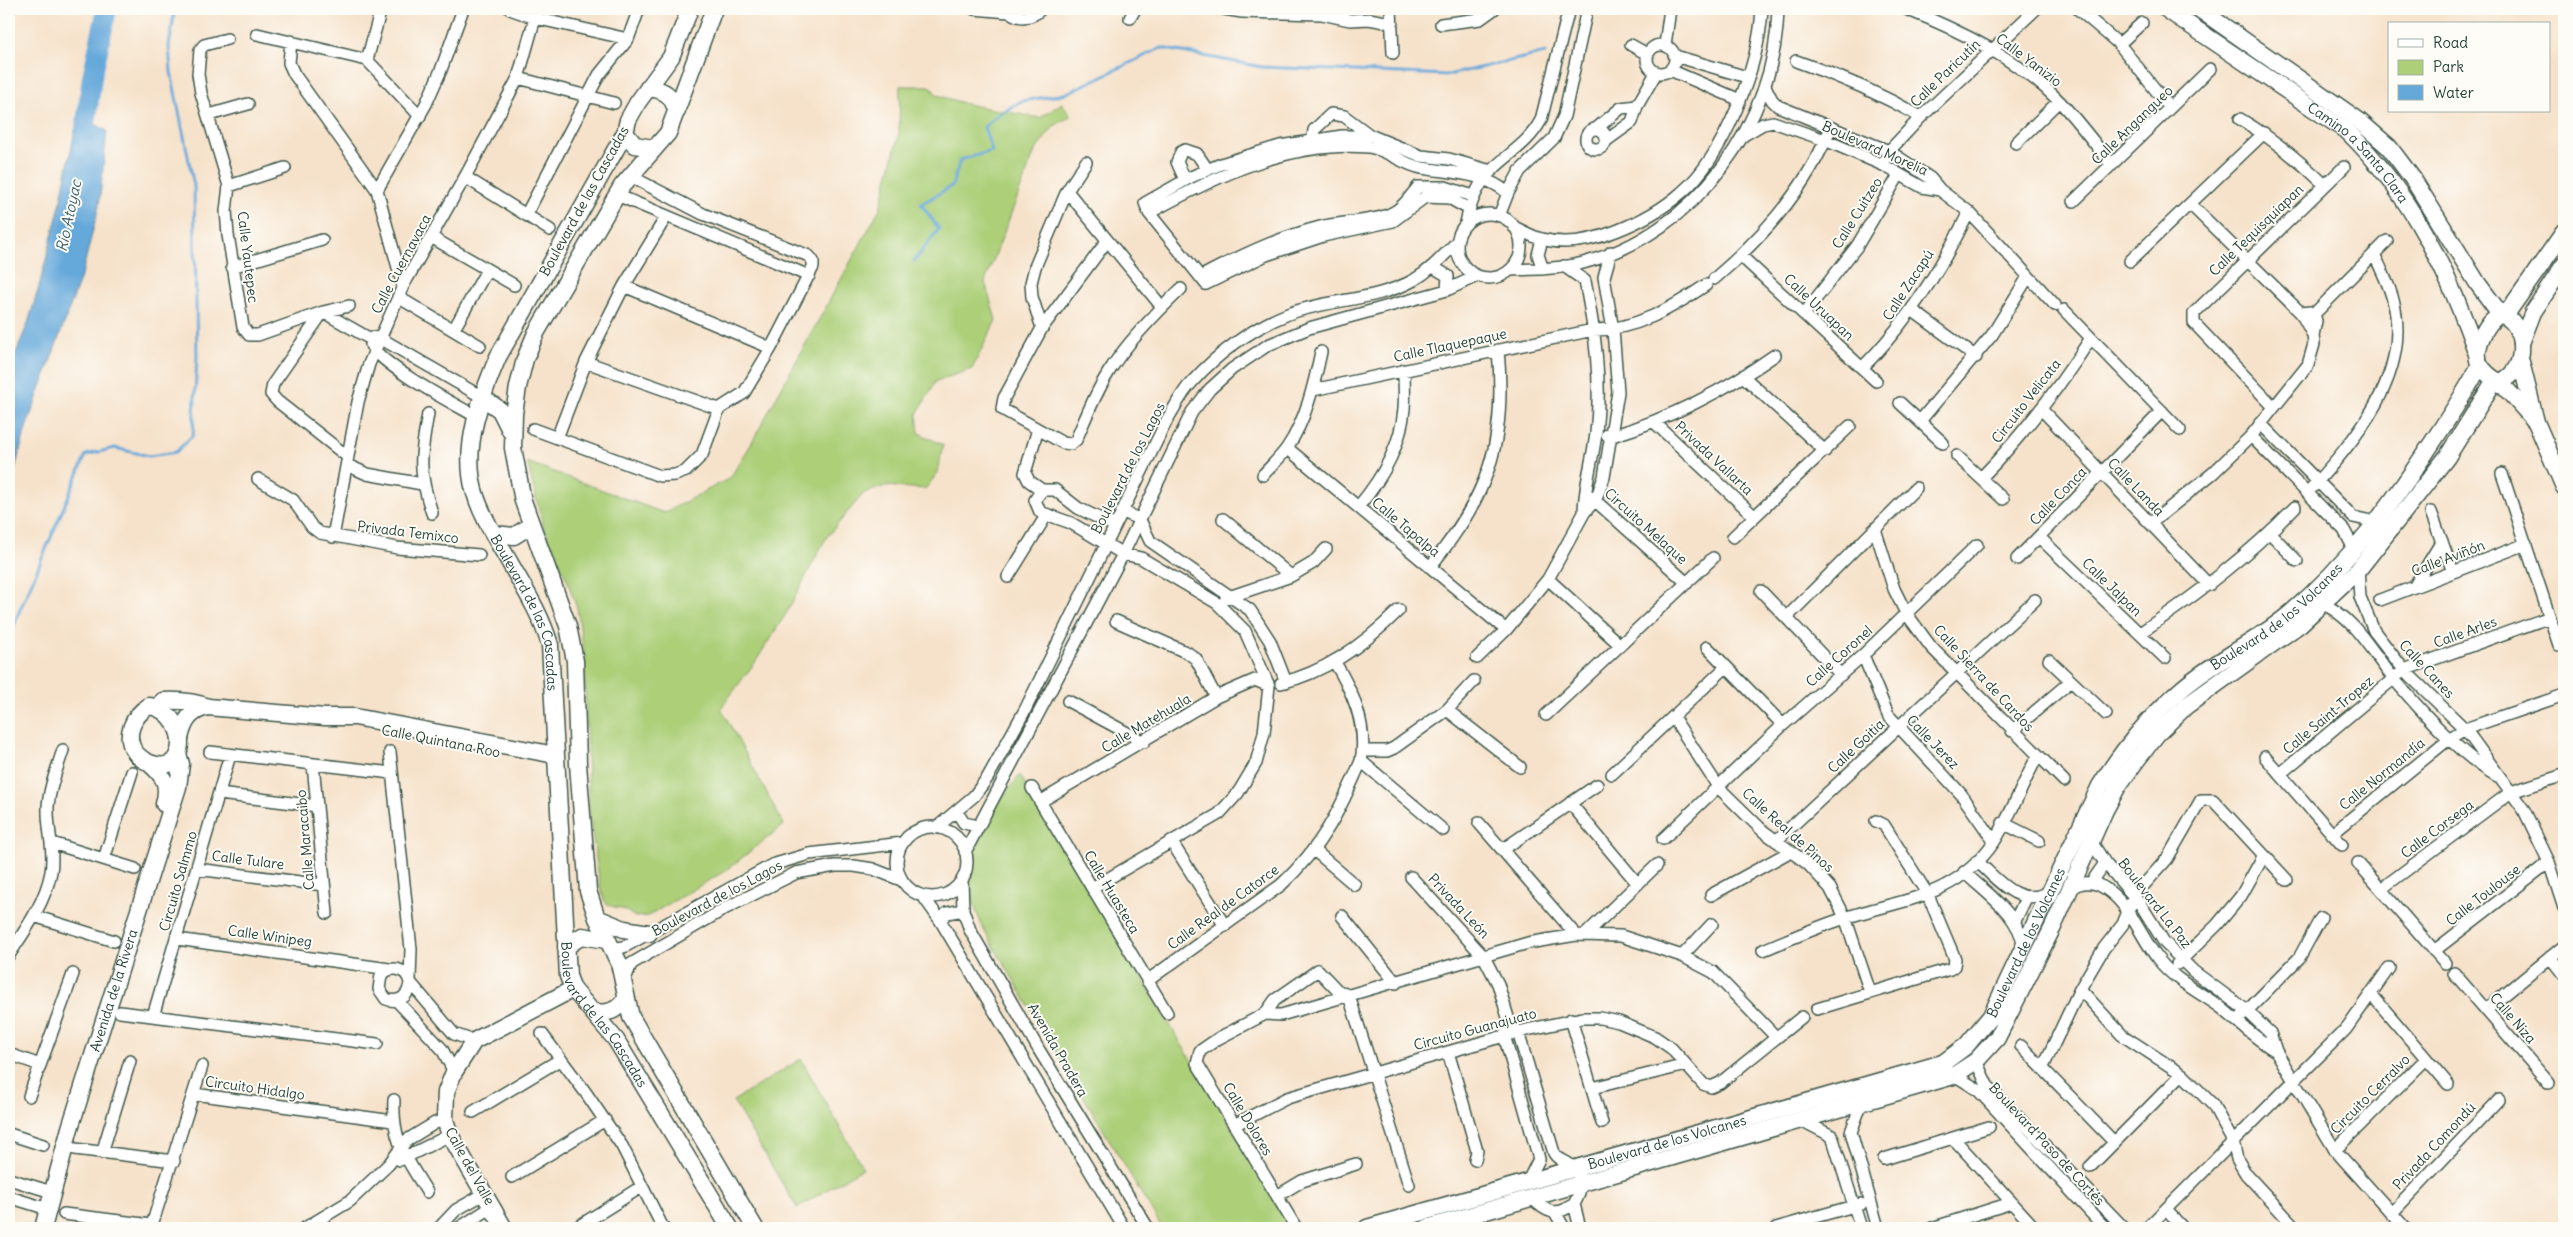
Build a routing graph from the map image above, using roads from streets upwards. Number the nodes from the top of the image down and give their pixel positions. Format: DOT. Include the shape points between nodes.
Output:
graph roads {
  1 [pos="381,9"];
  2 [pos="463,9"];
  3 [pos="510,9"];
  4 [pos="639,9"];
  5 [pos="690,9"];
  6 [pos="714,9"];
  7 [pos="974,9"];
  8 [pos="1041,9"];
  9 [pos="1224,9"];
  10 [pos="1390,9"];
  11 [pos="1494,9"];
  12 [pos="1569,9"];
  13 [pos="1587,9"];
  14 [pos="1670,9"];
  15 [pos="1762,9"];
  16 [pos="1778,9"];
  17 [pos="1906,9"];
  18 [pos="2036,9"];
  19 [pos="2078,9"];
  20 [pos="2166,9"];
  21 [pos="2199,9"];
  22 [pos="1008,10"];
  23 [pos="1327,11"];
  24 [pos="1369,14"];
  25 [pos="1469,15"];
  26 [pos="535,18"];
  27 [pos="1391,23"];
  28 [pos="2142,23"];
  29 [pos="1441,24"];
  30 [pos="257,34"];
  31 [pos="227,39"];
  32 [pos="628,39"];
  33 [pos="291,41"];
  34 [pos="2119,44"];
  35 [pos="1631,45"];
  36 [pos="1665,45"];
  37 [pos="1992,49"];
  38 [pos="1393,53"];
  39 [pos="1647,54"];
  40 [pos="1675,56"];
  41 [pos="367,60"];
  42 [pos="1796,61"];
  43 [pos="2210,69"];
  44 [pos="1670,70"];
  45 [pos="1656,73"];
  46 [pos="1748,77"];
  47 [pos="518,78"];
  48 [pos="1765,86"];
  49 [pos="648,88"];
  50 [pos="587,96"];
  51 [pos="1740,100"];
  52 [pos="2059,101"];
  53 [pos="614,103"];
  54 [pos="248,104"];
  55 [pos="1637,106"];
  56 [pos="1778,106"];
  57 [pos="2170,108"];
  58 [pos="677,111"];
  59 [pos="209,115"];
  60 [pos="420,116"];
  61 [pos="1921,117"];
  62 [pos="2240,119"];
  63 [pos="1773,122"];
  64 [pos="1831,127"];
  65 [pos="1597,128"];
  66 [pos="625,133"];
  67 [pos="2264,133"];
  68 [pos="1744,135"];
  69 [pos="1606,140"];
  70 [pos="1825,140"];
  71 [pos="1372,142"];
  72 [pos="1311,144"];
  73 [pos="2016,144"];
  74 [pos="653,148"];
  75 [pos="1889,151"];
  76 [pos="1421,156"];
  77 [pos="1253,159"];
  78 [pos="1086,162"];
  79 [pos="1882,165"];
  80 [pos="2112,165"];
  81 [pos="2344,167"];
  82 [pos="286,168"];
  83 [pos="1419,168"];
  84 [pos="1208,170"];
  85 [pos="1488,175"];
  86 [pos="1899,175"];
  87 [pos="630,176"];
  88 [pos="465,177"];
  89 [pos="1191,181"];
  90 [pos="2325,184"];
  91 [pos="229,186"];
  92 [pos="1418,187"];
  93 [pos="377,190"];
  94 [pos="1940,190"];
  95 [pos="1067,191"];
  96 [pos="1682,192"];
  97 [pos="1508,193"];
  98 [pos="617,194"];
  99 [pos="1474,196"];
  100 [pos="1420,200"];
  101 [pos="2074,201"];
  102 [pos="1692,202"];
  103 [pos="2190,204"];
  104 [pos="1469,209"];
  105 [pos="1969,212"];
  106 [pos="703,214"];
  107 [pos="526,215"];
  108 [pos="1500,216"];
  109 [pos="666,217"];
  110 [pos="1466,223"];
  111 [pos="1514,227"];
  112 [pos="695,229"];
  113 [pos="550,230"];
  114 [pos="2564,232"];
  115 [pos="431,237"];
  116 [pos="1542,239"];
  117 [pos="322,240"];
  118 [pos="1107,241"];
  119 [pos="2387,241"];
  120 [pos="1456,242"];
  121 [pos="1611,252"];
  122 [pos="2374,254"];
  123 [pos="2550,254"];
  124 [pos="1741,256"];
  125 [pos="2246,260"];
  126 [pos="2130,261"];
  127 [pos="2564,264"];
  128 [pos="1564,266"];
  129 [pos="232,267"];
  130 [pos="1433,267"];
  131 [pos="1543,269"];
  132 [pos="487,270"];
  133 [pos="1511,270"];
  134 [pos="809,276"];
  135 [pos="1477,276"];
  136 [pos="1200,277"];
  137 [pos="1604,277"];
  138 [pos="2028,277"];
  139 [pos="1585,281"];
  140 [pos="514,285"];
  141 [pos="624,286"];
  142 [pos="1181,289"];
  143 [pos="1447,290"];
  144 [pos="401,292"];
  145 [pos="349,306"];
  146 [pos="1162,307"];
  147 [pos="1912,310"];
  148 [pos="323,312"];
  149 [pos="2301,313"];
  150 [pos="1804,314"];
  151 [pos="2314,314"];
  152 [pos="2503,315"];
  153 [pos="1042,328"];
  154 [pos="454,329"];
  155 [pos="1593,330"];
  156 [pos="1613,330"];
  157 [pos="2313,335"];
  158 [pos="367,336"];
  159 [pos="380,338"];
  160 [pos="2091,338"];
  161 [pos="2521,343"];
  162 [pos="480,346"];
  163 [pos="771,348"];
  164 [pos="375,350"];
  165 [pos="1498,350"];
  166 [pos="1321,352"];
  167 [pos="1775,355"];
  168 [pos="1976,357"];
  169 [pos="2479,361"];
  170 [pos="586,362"];
  171 [pos="2521,362"];
  172 [pos="1862,368"];
  173 [pos="1404,370"];
  174 [pos="435,371"];
  175 [pos="1744,377"];
  176 [pos="1876,381"];
  177 [pos="2498,381"];
  178 [pos="427,386"];
  179 [pos="1313,390"];
  180 [pos="482,397"];
  181 [pos="1900,403"];
  182 [pos="2273,406"];
  183 [pos="719,409"];
  184 [pos="2042,410"];
  185 [pos="2162,411"];
  186 [pos="428,414"];
  187 [pos="477,417"];
  188 [pos="1654,422"];
  189 [pos="1920,422"];
  190 [pos="2536,422"];
  191 [pos="2260,423"];
  192 [pos="1850,426"];
  193 [pos="533,429"];
  194 [pos="1038,429"];
  195 [pos="2180,430"];
  196 [pos="1596,433"];
  197 [pos="1612,436"];
  198 [pos="2251,436"];
  199 [pos="513,437"];
  200 [pos="557,438"];
  201 [pos="1943,443"];
  202 [pos="1287,448"];
  203 [pos="1825,451"];
  204 [pos="1957,456"];
  205 [pos="2424,456"];
  206 [pos="348,460"];
  207 [pos="2440,468"];
  208 [pos="2102,472"];
  209 [pos="2502,474"];
  210 [pos="1263,475"];
  211 [pos="1981,478"];
  212 [pos="258,479"];
  213 [pos="2316,482"];
  214 [pos="422,484"];
  215 [pos="2405,484"];
  216 [pos="2564,487"];
  217 [pos="1916,488"];
  218 [pos="1042,490"];
  219 [pos="1584,492"];
  220 [pos="2308,492"];
  221 [pos="2419,494"];
  222 [pos="1596,499"];
  223 [pos="2004,499"];
  224 [pos="1358,507"];
  225 [pos="2296,507"];
  226 [pos="1122,511"];
  227 [pos="2431,512"];
  228 [pos="1584,513"];
  229 [pos="432,514"];
  230 [pos="1046,516"];
  231 [pos="1754,516"];
  232 [pos="2353,518"];
  233 [pos="1222,519"];
  234 [pos="1140,520"];
  235 [pos="2376,522"];
  236 [pos="2151,523"];
  237 [pos="530,526"];
  238 [pos="1115,526"];
  239 [pos="1875,529"];
  240 [pos="2344,530"];
  241 [pos="2270,533"];
  242 [pos="494,534"];
  243 [pos="1732,536"];
  244 [pos="333,537"];
  245 [pos="2039,537"];
  246 [pos="1150,541"];
  247 [pos="2442,541"];
  248 [pos="1106,543"];
  249 [pos="2526,544"];
  250 [pos="1977,545"];
  251 [pos="1326,549"];
  252 [pos="2354,549"];
  253 [pos="1123,554"];
  254 [pos="479,555"];
  255 [pos="1141,558"];
  256 [pos="1713,558"];
  257 [pos="2017,559"];
  258 [pos="2297,560"];
  259 [pos="1182,564"];
  260 [pos="1430,567"];
  261 [pos="2358,570"];
  262 [pos="2453,572"];
  263 [pos="1291,576"];
  264 [pos="1008,577"];
  265 [pos="1174,577"];
  266 [pos="1548,580"];
  267 [pos="1687,583"];
  268 [pos="2209,585"];
  269 [pos="2414,587"];
  270 [pos="1762,591"];
  271 [pos="1231,595"];
  272 [pos="2035,600"];
  273 [pos="2380,600"];
  274 [pos="1217,603"];
  275 [pos="2323,604"];
  276 [pos="1399,610"];
  277 [pos="1906,613"];
  278 [pos="1787,617"];
  279 [pos="2550,617"];
  280 [pos="2295,619"];
  281 [pos="1116,621"];
  282 [pos="1506,630"];
  283 [pos="2140,634"];
  284 [pos="1620,645"];
  285 [pos="2559,645"];
  286 [pos="1707,647"];
  287 [pos="1864,656"];
  288 [pos="1477,658"];
  289 [pos="2165,658"];
  290 [pos="2049,660"];
  291 [pos="1334,661"];
  292 [pos="1726,667"];
  293 [pos="2404,670"];
  294 [pos="1956,673"];
  295 [pos="1841,675"];
  296 [pos="2394,680"];
  297 [pos="1474,681"];
  298 [pos="2071,681"];
  299 [pos="1286,682"];
  300 [pos="1269,686"];
  301 [pos="2564,695"];
  302 [pos="1216,697"];
  303 [pos="1068,700"];
  304 [pos="160,707"];
  305 [pos="208,707"];
  306 [pos="1447,710"];
  307 [pos="2106,714"];
  308 [pos="1546,715"];
  309 [pos="1673,717"];
  310 [pos="1783,725"];
  311 [pos="1897,728"];
  312 [pos="2465,729"];
  313 [pos="2012,731"];
  314 [pos="2450,738"];
  315 [pos="1144,742"];
  316 [pos="179,746"];
  317 [pos="63,750"];
  318 [pos="210,752"];
  319 [pos="390,752"];
  320 [pos="230,754"];
  321 [pos="1362,756"];
  322 [pos="2037,757"];
  323 [pos="2265,757"];
  324 [pos="556,759"];
  325 [pos="150,764"];
  326 [pos="313,764"];
  327 [pos="1520,767"];
  328 [pos="132,772"];
  329 [pos="392,773"];
  330 [pos="1612,774"];
  331 [pos="2280,774"];
  332 [pos="2564,775"];
  333 [pos="2499,777"];
  334 [pos="2064,781"];
  335 [pos="1597,785"];
  336 [pos="1032,788"];
  337 [pos="1719,788"];
  338 [pos="2511,792"];
  339 [pos="219,794"];
  340 [pos="1040,802"];
  341 [pos="1570,803"];
  342 [pos="317,806"];
  343 [pos="957,812"];
  344 [pos="1876,821"];
  345 [pos="1479,823"];
  346 [pos="2003,823"];
  347 [pos="978,826"];
  348 [pos="936,828"];
  349 [pos="2080,829"];
  350 [pos="1443,830"];
  351 [pos="2332,834"];
  352 [pos="1663,838"];
  353 [pos="1171,840"];
  354 [pos="2092,840"];
  355 [pos="1776,841"];
  356 [pos="1994,841"];
  357 [pos="2039,841"];
  358 [pos="52,843"];
  359 [pos="903,843"];
  360 [pos="2342,845"];
  361 [pos="873,847"];
  362 [pos="1314,850"];
  363 [pos="1502,850"];
  364 [pos="1791,851"];
  365 [pos="965,852"];
  366 [pos="2264,855"];
  367 [pos="104,859"];
  368 [pos="1977,861"];
  369 [pos="2549,862"];
  370 [pos="2104,863"];
  371 [pos="2358,863"];
  372 [pos="146,864"];
  373 [pos="1657,866"];
  374 [pos="197,869"];
  375 [pos="873,869"];
  376 [pos="1964,872"];
  377 [pos="1411,876"];
  378 [pos="901,880"];
  379 [pos="962,880"];
  380 [pos="2287,880"];
  381 [pos="2091,883"];
  382 [pos="1638,884"];
  383 [pos="324,885"];
  384 [pos="1355,885"];
  385 [pos="1092,888"];
  386 [pos="2070,888"];
  387 [pos="2381,889"];
  388 [pos="2051,891"];
  389 [pos="1711,895"];
  390 [pos="1928,895"];
  391 [pos="923,896"];
  392 [pos="2134,896"];
  393 [pos="2026,898"];
  394 [pos="2564,908"];
  395 [pos="963,910"];
  396 [pos="2128,912"];
  397 [pos="327,913"];
  398 [pos="34,916"];
  399 [pos="1342,916"];
  400 [pos="597,918"];
  401 [pos="1845,918"];
  402 [pos="2321,918"];
  403 [pos="940,920"];
  404 [pos="2015,921"];
  405 [pos="1712,924"];
  406 [pos="1225,926"];
  407 [pos="649,933"];
  408 [pos="1580,935"];
  409 [pos="177,939"];
  410 [pos="114,941"];
  411 [pos="609,942"];
  412 [pos="2564,946"];
  413 [pos="2024,947"];
  414 [pos="566,948"];
  415 [pos="411,949"];
  416 [pos="1763,950"];
  417 [pos="2434,951"];
  418 [pos="9,955"];
  419 [pos="1682,956"];
  420 [pos="1484,957"];
  421 [pos="2550,957"];
  422 [pos="2181,960"];
  423 [pos="2445,963"];
  424 [pos="360,964"];
  425 [pos="2388,968"];
  426 [pos="392,969"];
  427 [pos="2170,971"];
  428 [pos="73,974"];
  429 [pos="2454,974"];
  430 [pos="2564,975"];
  431 [pos="410,981"];
  432 [pos="1147,981"];
  433 [pos="1396,983"];
  434 [pos="378,984"];
  435 [pos="573,989"];
  436 [pos="2080,989"];
  437 [pos="624,991"];
  438 [pos="1870,992"];
  439 [pos="2372,995"];
  440 [pos="1349,996"];
  441 [pos="397,1001"];
  442 [pos="1817,1009"];
  443 [pos="2486,1010"];
  444 [pos="2247,1011"];
  445 [pos="120,1012"];
  446 [pos="594,1012"];
  447 [pos="1167,1013"];
  448 [pos="1265,1014"];
  449 [pos="153,1016"];
  450 [pos="1802,1017"];
  451 [pos="1571,1019"];
  452 [pos="2238,1021"];
  453 [pos="1514,1028"];
  454 [pos="454,1034"];
  455 [pos="542,1034"];
  456 [pos="1504,1036"];
  457 [pos="1776,1037"];
  458 [pos="474,1041"];
  459 [pos="377,1044"];
  460 [pos="2021,1046"];
  461 [pos="442,1049"];
  462 [pos="1039,1050"];
  463 [pos="2276,1051"];
  464 [pos="1448,1052"];
  465 [pos="9,1054"];
  466 [pos="2426,1058"];
  467 [pos="560,1059"];
  468 [pos="1023,1060"];
  469 [pos="130,1061"];
  470 [pos="1976,1061"];
  471 [pos="1943,1063"];
  472 [pos="40,1064"];
  473 [pos="1686,1065"];
  474 [pos="202,1066"];
  475 [pos="2043,1067"];
  476 [pos="454,1072"];
  477 [pos="1374,1073"];
  478 [pos="2182,1074"];
  479 [pos="1953,1076"];
  480 [pos="2293,1081"];
  481 [pos="2549,1082"];
  482 [pos="2448,1084"];
  483 [pos="1592,1088"];
  484 [pos="194,1094"];
  485 [pos="1859,1095"];
  486 [pos="29,1096"];
  487 [pos="394,1100"];
  488 [pos="2498,1100"];
  489 [pos="473,1112"];
  490 [pos="605,1120"];
  491 [pos="1801,1120"];
  492 [pos="393,1122"];
  493 [pos="1602,1123"];
  494 [pos="1234,1125"];
  495 [pos="448,1127"];
  496 [pos="1989,1127"];
  497 [pos="1851,1132"];
  498 [pos="9,1134"];
  499 [pos="1832,1136"];
  500 [pos="1953,1138"];
  501 [pos="2114,1142"];
  502 [pos="2233,1142"];
  503 [pos="43,1146"];
  504 [pos="75,1150"];
  505 [pos="2335,1150"];
  506 [pos="102,1153"];
  507 [pos="403,1153"];
  508 [pos="1102,1154"];
  509 [pos="1557,1159"];
  510 [pos="1884,1159"];
  511 [pos="174,1160"];
  512 [pos="1475,1160"];
  513 [pos="1086,1163"];
  514 [pos="1538,1163"];
  515 [pos="1356,1164"];
  516 [pos="2090,1167"];
  517 [pos="1574,1168"];
  518 [pos="512,1177"];
  519 [pos="9,1179"];
  520 [pos="1581,1184"];
  521 [pos="1409,1185"];
  522 [pos="642,1186"];
  523 [pos="1530,1190"];
  524 [pos="48,1191"];
  525 [pos="427,1192"];
  526 [pos="1277,1196"];
  527 [pos="9,1198"];
  528 [pos="488,1200"];
  529 [pos="1870,1201"];
  530 [pos="2011,1203"];
  531 [pos="1574,1204"];
  532 [pos="1854,1206"];
  533 [pos="43,1208"];
  534 [pos="2166,1210"];
  535 [pos="1555,1212"];
  536 [pos="2392,1213"];
  537 [pos="64,1214"];
  538 [pos="81,1222"];
  539 [pos="1295,1226"];
  540 [pos="151,1227"];
  541 [pos="34,1228"];
  542 [pos="43,1228"];
  543 [pos="305,1228"];
  544 [pos="440,1228"];
  545 [pos="459,1228"];
  546 [pos="504,1228"];
  547 [pos="576,1228"];
  548 [pos="663,1228"];
  549 [pos="730,1228"];
  550 [pos="755,1228"];
  551 [pos="1124,1228"];
  552 [pos="1148,1228"];
  553 [pos="1367,1228"];
  554 [pos="1427,1228"];
  555 [pos="1564,1228"];
  556 [pos="1580,1228"];
  557 [pos="1776,1228"];
  558 [pos="1861,1228"];
  559 [pos="1878,1228"];
  560 [pos="1932,1228"];
  561 [pos="2034,1228"];
  562 [pos="2105,1228"];
  563 [pos="2124,1228"];
  564 [pos="2147,1228"];
  565 [pos="2183,1228"];
  566 [pos="2296,1228"];
  567 [pos="2405,1228"];
  1 -- 41 [label="street"];
  2 -- 60 [label="street"];
  3 -- 26 [label="street"];
  4 -- 32 [label="street"];
  5 -- 49 [label="street, Boulevard de las Cascadas" via="671,57"];
  6 -- 58 [label="street, Boulevard de las Cascadas"];
  7 -- 22 [label="street"];
  8 -- 22 [label="street" via="1024,17"];
  9 -- 23 [label="street" via="1242,12"];
  10 -- 27 [label="street"];
  11 -- 25 [label="street" via="1480,19"];
  12 -- 85 [label="street" via="1541,120 1521,146"];
  13 -- 97 [label="street" via="1564,116 1554,138 1520,171"];
  14 -- 36 [label="street"];
  15 -- 46 [label="street" via="1758,44"];
  16 -- 48 [label="street" via="1773,55"];
  17 -- 37 [label="street, Calle Yanizio"];
  18 -- 37 [label="street, Calle Paricutín"];
  19 -- 34 [label="street"];
  20 -- 169 [label="street, Camino a Santa Clara" via="2348,132 2368,152 2392,182 2439,262 2453,289"];
  21 -- 152 [label="street, Camino a Santa Clara" via="2358,120 2389,147 2413,179 2478,284"];
  23 -- 24 [label="street" via="1350,20"];
  24 -- 27 [label="street"];
  25 -- 29 [label="street"];
  26 -- 32 [label="street"];
  26 -- 47 [label="street, Calle Cuernavaca"];
  27 -- 38 [label="street"];
  28 -- 34 [label="street"];
  30 -- 33 [label="street"];
  31 -- 59 [label="street, Calle Yautepec" via="204,45 200,50 198,74"];
  32 -- 50 [label="street"];
  33 -- 41 [label="street"];
  33 -- 93 [label="street" via="289,62 294,74"];
  34 -- 57 [label="street"];
  35 -- 39 [label="street"];
  36 -- 39 [label="street" via="1654,46"];
  36 -- 40 [label="street"];
  37 -- 52 [label="street, Calle Yanizio"];
  37 -- 61 [label="street, Calle Paricutín"];
  39 -- 45 [label="street" via="1648,65"];
  40 -- 44 [label="street"];
  40 -- 46 [label="street"];
  41 -- 60 [label="street"];
  42 -- 61 [label="street" via="1864,87"];
  43 -- 57 [label="street, Calle Angangueo"];
  44 -- 45 [label="street"];
  44 -- 51 [label="street"];
  45 -- 55 [label="street"];
  46 -- 51 [label="street"];
  47 -- 50 [label="street"];
  47 -- 88 [label="street, Calle Cuernavaca"];
  48 -- 56 [label="street"];
  48 -- 68 [label="street"];
  49 -- 58 [label="street" via="668,93"];
  49 -- 66 [label="street, Boulevard de las Cascadas" via="633,111"];
  50 -- 53 [label="street"];
  50 -- 107 [label="street"];
  51 -- 96 [label="street" via="1712,156"];
  52 -- 73 [label="street"];
  52 -- 80 [label="street, Calle Yanizio"];
  54 -- 59 [label="street"];
  55 -- 65 [label="street" via="1621,108"];
  55 -- 69 [label="street" via="1632,122"];
  56 -- 63 [label="street"];
  56 -- 64 [label="street, Boulevard Morelia"];
  57 -- 80 [label="street, Calle Angangueo"];
  58 -- 74 [label="street, Boulevard de las Cascadas" via="668,132"];
  59 -- 91 [label="street, Calle Yautepec"];
  60 -- 93 [label="street"];
  61 -- 75 [label="street, Calle Paricutín"];
  62 -- 67 [label="street"];
  63 -- 68 [label="street" via="1762,124"];
  63 -- 70 [label="street, Boulevard Morelia"];
  64 -- 70 [label="street, Calle Tlaquepaque"];
  64 -- 75 [label="street, Boulevard Morelia"];
  65 -- 69 [label="street" via="1604,132"];
  65 -- 69 [label="street" via="1587,133 1586,144 1590,148 1601,149"];
  66 -- 74 [label="street" via="635,146"];
  66 -- 180 [label="street, Boulevard de las Cascadas" via="511,332"];
  67 -- 90 [label="street"];
  67 -- 103 [label="street"];
  68 -- 102 [label="street"];
  70 -- 79 [label="street, Boulevard Morelia"];
  70 -- 124 [label="street, Calle Tlaquepaque" via="1786,206"];
  71 -- 72 [label="street"];
  71 -- 72 [label="street" via="1344,116 1331,114 1314,130"];
  71 -- 76 [label="street"];
  71 -- 83 [label="street"];
  72 -- 77 [label="street"];
  74 -- 87 [label="street, Boulevard de las Cascadas"];
  75 -- 79 [label="street, Calle Paricutín"];
  75 -- 94 [label="street, Boulevard Morelia" via="1930,178"];
  76 -- 83 [label="street"];
  76 -- 85 [label="street" via="1449,159"];
  77 -- 84 [label="street"];
  77 -- 89 [label="street"];
  78 -- 95 [label="street"];
  79 -- 86 [label="street, Boulevard Morelia"];
  80 -- 101 [label="street, Calle Angangueo"];
  81 -- 90 [label="street, Calle Tequisquiapan"];
  82 -- 91 [label="street"];
  83 -- 85 [label="street"];
  83 -- 92 [label="street"];
  84 -- 89 [label="street"];
  84 -- 89 [label="street" via="1197,154 1181,152 1176,162"];
  85 -- 97 [label="street"];
  85 -- 99 [label="street"];
  86 -- 94 [label="street, Boulevard Morelia" via="1922,187"];
  86 -- 150 [label="street, Calle Cuitzeo" via="1858,246"];
  87 -- 98 [label="street, Boulevard de las Cascadas"];
  87 -- 106 [label="street"];
  88 -- 107 [label="street"];
  88 -- 115 [label="street, Calle Cuernavaca"];
  89 -- 136 [label="street" via="1149,213"];
  90 -- 125 [label="street, Calle Tequisquiapan"];
  91 -- 129 [label="street, Calle Yautepec" via="226,211"];
  92 -- 99 [label="street" via="1445,187"];
  92 -- 100 [label="street"];
  92 -- 136 [label="street" via="1388,215 1321,227 1281,239"];
  93 -- 144 [label="street"];
  94 -- 105 [label="street, Boulevard Morelia"];
  95 -- 118 [label="street"];
  95 -- 153 [label="street" via="1031,283"];
  96 -- 102 [label="street"];
  96 -- 116 [label="street" via="1630,225 1596,239 1567,242"];
  97 -- 108 [label="street"];
  98 -- 109 [label="street"];
  98 -- 199 [label="street, Boulevard de las Cascadas" via="536,332 518,387"];
  99 -- 104 [label="street"];
  100 -- 104 [label="street" via="1431,196 1443,197"];
  100 -- 136 [label="street" via="1401,218 1393,221 1323,236 1275,252 1210,283 1206,284"];
  102 -- 121 [label="street" via="1642,239"];
  103 -- 125 [label="street"];
  103 -- 126 [label="street"];
  104 -- 110 [label="street"];
  105 -- 138 [label="street, Boulevard Morelia"];
  105 -- 147 [label="street, Calle Zacapú"];
  106 -- 112 [label="street"];
  106 -- 134 [label="street" via="809,256 814,267"];
  107 -- 113 [label="street"];
  108 -- 110 [label="street" via="1482,215"];
  108 -- 111 [label="street"];
  109 -- 112 [label="street"];
  109 -- 141 [label="street"];
  110 -- 120 [label="street"];
  111 -- 116 [label="street"];
  111 -- 133 [label="street" via="1519,235 1520,253"];
  112 -- 134 [label="street"];
  114 -- 123 [label="street"];
  115 -- 132 [label="street"];
  115 -- 144 [label="street, Calle Cuernavaca"];
  116 -- 131 [label="street" via="1538,255"];
  117 -- 129 [label="street"];
  118 -- 146 [label="street"];
  118 -- 153 [label="street"];
  119 -- 122 [label="street"];
  120 -- 130 [label="street, Boulevard de los Lagos"];
  120 -- 135 [label="street" via="1461,263"];
  121 -- 128 [label="street"];
  121 -- 137 [label="street"];
  122 -- 151 [label="street"];
  122 -- 213 [label="street" via="2394,302 2396,324 2392,365 2369,416"];
  123 -- 127 [label="street"];
  123 -- 152 [label="street"];
  124 -- 150 [label="street, Calle Uruapan"];
  124 -- 156 [label="street, Calle Tlaquepaque" via="1710,282 1655,316"];
  125 -- 149 [label="street"];
  125 -- 182 [label="street, Calle Tequisquiapan" via="2192,318"];
  127 -- 161 [label="street" via="2533,312"];
  128 -- 131 [label="street"];
  128 -- 139 [label="street"];
  129 -- 148 [label="street, Calle Yautepec" via="243,327 249,335 258,335"];
  130 -- 143 [label="street" via="1448,276"];
  130 -- 226 [label="street, Boulevard de los Lagos" via="1391,289 1289,314 1256,330 1220,355 1191,383 1167,420"];
  131 -- 133 [label="street"];
  132 -- 140 [label="street"];
  132 -- 154 [label="street"];
  133 -- 135 [label="street" via="1495,278"];
  134 -- 163 [label="street"];
  135 -- 143 [label="street"];
  137 -- 139 [label="street"];
  137 -- 156 [label="street"];
  138 -- 160 [label="street, Boulevard Morelia"];
  138 -- 168 [label="street"];
  139 -- 155 [label="street"];
  141 -- 163 [label="street"];
  141 -- 170 [label="street"];
  142 -- 146 [label="street"];
  143 -- 234 [label="street" via="1309,328 1268,346 1232,369 1192,412"];
  144 -- 154 [label="street"];
  144 -- 159 [label="street, Calle Cuernavaca"];
  145 -- 148 [label="street, Calle Yautepec"];
  146 -- 194 [label="street" via="1112,365 1076,440 1071,444 1063,443"];
  147 -- 168 [label="street"];
  147 -- 172 [label="street, Calle Zacapú" via="1888,342"];
  148 -- 158 [label="street"];
  148 -- 206 [label="street" via="273,384 271,394"];
  149 -- 151 [label="street"];
  149 -- 157 [label="street"];
  150 -- 172 [label="street, Calle Uruapan"];
  151 -- 157 [label="street"];
  152 -- 161 [label="street, Camino a Santa Clara" via="2513,324"];
  152 -- 169 [label="street, Boulevard de los Volcanes" via="2496,316 2488,327"];
  153 -- 194 [label="street" via="1002,403 1002,409"];
  154 -- 162 [label="street"];
  155 -- 156 [label="street, Calle Tlaquepaque"];
  155 -- 165 [label="street, Calle Tlaquepaque"];
  155 -- 196 [label="street" via="1599,392"];
  156 -- 197 [label="street" via="1618,392"];
  157 -- 182 [label="street" via="2308,365"];
  158 -- 159 [label="street"];
  158 -- 164 [label="street"];
  159 -- 164 [label="street, Calle Cuernavaca"];
  159 -- 174 [label="street"];
  160 -- 184 [label="street, Circuito Velicata"];
  160 -- 185 [label="street"];
  161 -- 171 [label="street"];
  163 -- 183 [label="street" via="744,393"];
  164 -- 178 [label="street" via="392,365"];
  164 -- 206 [label="street, Calle Cuernavaca" via="358,402"];
  165 -- 173 [label="street, Calle Tlaquepaque"];
  165 -- 260 [label="street" via="1502,387 1500,426 1491,465 1479,496 1458,532"];
  166 -- 179 [label="street"];
  167 -- 175 [label="street, Privada Vallarta"];
  168 -- 189 [label="street"];
  169 -- 177 [label="street"];
  169 -- 205 [label="street, Boulevard de los Volcanes" via="2469,387"];
  170 -- 183 [label="street"];
  170 -- 200 [label="street"];
  171 -- 177 [label="street, Boulevard de los Volcanes" via="2515,372"];
  171 -- 190 [label="street"];
  172 -- 176 [label="street, Calle Uruapan"];
  173 -- 179 [label="street, Calle Tlaquepaque"];
  173 -- 224 [label="street" via="1404,410 1397,438 1386,468"];
  174 -- 178 [label="street"];
  174 -- 180 [label="street"];
  175 -- 188 [label="street, Privada Vallarta"];
  175 -- 203 [label="street"];
  177 -- 190 [label="street"];
  177 -- 207 [label="street, Boulevard de los Volcanes"];
  178 -- 187 [label="street"];
  179 -- 202 [label="street"];
  180 -- 187 [label="street, Boulevard de las Cascadas"];
  180 -- 199 [label="street" via="500,410"];
  181 -- 189 [label="street"];
  182 -- 191 [label="street"];
  183 -- 200 [label="street" via="702,455 694,465 675,475 660,476"];
  184 -- 208 [label="street, Calle Landa"];
  184 -- 211 [label="street, Circuito Velicata"];
  185 -- 195 [label="street"];
  185 -- 208 [label="street, Calle Conca"];
  186 -- 214 [label="street" via="421,462"];
  187 -- 242 [label="street, Boulevard de las Cascadas" via="471,470 477,498"];
  188 -- 197 [label="street, Privada Vallarta"];
  188 -- 231 [label="street, Privada Vallarta"];
  189 -- 201 [label="street"];
  190 -- 216 [label="street"];
  191 -- 198 [label="street"];
  191 -- 213 [label="street"];
  192 -- 203 [label="street, Privada Vallarta"];
  193 -- 200 [label="street"];
  194 -- 218 [label="street" via="1025,473 1028,481"];
  196 -- 197 [label="street, Privada Vallarta"];
  196 -- 219 [label="street" via="1590,476"];
  197 -- 222 [label="street" via="1604,478"];
  198 -- 220 [label="street"];
  198 -- 236 [label="street" via="2213,473"];
  199 -- 237 [label="street, Boulevard de las Cascadas" via="517,474"];
  202 -- 210 [label="street"];
  202 -- 224 [label="street, Calle Tapalpa"];
  203 -- 231 [label="street, Privada Vallarta"];
  204 -- 211 [label="street"];
  205 -- 207 [label="street"];
  205 -- 215 [label="street, Boulevard de los Volcanes"];
  206 -- 214 [label="street" via="367,474"];
  206 -- 244 [label="street, Calle Cuernavaca"];
  207 -- 221 [label="street, Boulevard de los Volcanes"];
  208 -- 236 [label="street, Calle Landa"];
  208 -- 245 [label="street, Calle Conca"];
  209 -- 249 [label="street"];
  211 -- 223 [label="street"];
  212 -- 244 [label="street, Privada Temixco" via="293,500 312,527"];
  213 -- 220 [label="street"];
  213 -- 232 [label="street"];
  214 -- 229 [label="street"];
  215 -- 221 [label="street"];
  215 -- 235 [label="street, Boulevard de los Volcanes"];
  217 -- 239 [label="street"];
  218 -- 230 [label="street" via="1034,500"];
  218 -- 238 [label="street" via="1055,490 1078,508"];
  219 -- 222 [label="street, Circuito Melaque"];
  219 -- 228 [label="street"];
  220 -- 240 [label="street"];
  221 -- 261 [label="street, Boulevard de los Volcanes"];
  222 -- 228 [label="street"];
  222 -- 267 [label="street, Circuito Melaque"];
  224 -- 260 [label="street, Calle Tapalpa"];
  225 -- 241 [label="street"];
  226 -- 234 [label="street"];
  226 -- 238 [label="street, Boulevard de los Lagos"];
  227 -- 247 [label="street"];
  228 -- 266 [label="street"];
  230 -- 248 [label="street" via="1071,523"];
  230 -- 264 [label="street"];
  231 -- 243 [label="street, Privada Vallarta"];
  232 -- 235 [label="street"];
  232 -- 240 [label="street"];
  233 -- 263 [label="street"];
  234 -- 246 [label="street"];
  234 -- 253 [label="street"];
  235 -- 252 [label="street, Boulevard de los Volcanes"];
  236 -- 268 [label="street, Calle Landa"];
  237 -- 242 [label="street" via="514,536"];
  237 -- 400 [label="street, Boulevard de las Cascadas" via="568,626 575,661 578,764 587,881"];
  238 -- 248 [label="street, Boulevard de los Lagos"];
  239 -- 277 [label="street, Calle Sierra de Cardos" via="1894,589"];
  239 -- 278 [label="street"];
  240 -- 252 [label="street"];
  241 -- 258 [label="street"];
  241 -- 268 [label="street"];
  242 -- 324 [label="street, Boulevard de las Cascadas" via="542,621 550,644"];
  244 -- 254 [label="street, Privada Temixco" via="397,548"];
  245 -- 257 [label="street, Calle Conca"];
  245 -- 283 [label="street, Calle Jalpan"];
  246 -- 255 [label="street"];
  246 -- 259 [label="street"];
  247 -- 262 [label="street"];
  247 -- 269 [label="street"];
  248 -- 253 [label="street"];
  248 -- 343 [label="street, Boulevard de los Lagos" via="1025,710 988,777"];
  249 -- 262 [label="street, Calle Aviñón"];
  249 -- 279 [label="street"];
  250 -- 277 [label="street, Calle Coronel"];
  251 -- 263 [label="street" via="1313,563"];
  252 -- 280 [label="street, Boulevard de los Volcanes"];
  253 -- 255 [label="street"];
  253 -- 347 [label="street"];
  255 -- 265 [label="street"];
  256 -- 267 [label="street, Circuito Melaque"];
  259 -- 265 [label="street"];
  259 -- 271 [label="street"];
  260 -- 282 [label="street, Calle Tapalpa"];
  261 -- 275 [label="street, Boulevard de los Volcanes"];
  261 -- 293 [label="street, Calle Canes" via="2360,597 2369,620"];
  262 -- 269 [label="street, Calle Aviñón"];
  263 -- 271 [label="street" via="1272,585"];
  265 -- 274 [label="street"];
  266 -- 282 [label="street"];
  266 -- 284 [label="street"];
  267 -- 284 [label="street, Circuito Melaque"];
  268 -- 283 [label="street"];
  269 -- 273 [label="street, Calle Aviñón"];
  270 -- 278 [label="street"];
  271 -- 274 [label="street"];
  271 -- 299 [label="street" via="1250,610 1261,626"];
  272 -- 294 [label="street, Calle Goitia"];
  274 -- 300 [label="street" via="1244,631"];
  275 -- 280 [label="street, Boulevard de los Volcanes"];
  275 -- 296 [label="street, Calle Canes" via="2346,618"];
  276 -- 291 [label="street, Calle Matehuala" via="1378,631"];
  277 -- 287 [label="street, Calle Coronel"];
  277 -- 294 [label="street, Calle Sierra de Cardos" via="1931,647"];
  278 -- 295 [label="street"];
  279 -- 285 [label="street"];
  279 -- 293 [label="street, Calle Arles"];
  280 -- 349 [label="street, Boulevard de los Volcanes" via="2184,687 2146,724 2100,786"];
  280 -- 354 [label="street, Boulevard de los Volcanes" via="2186,706 2158,734 2118,786"];
  281 -- 302 [label="street" via="1196,659"];
  282 -- 288 [label="street"];
  283 -- 289 [label="street, Calle Jalpan"];
  284 -- 308 [label="street, Circuito Melaque"];
  286 -- 292 [label="street"];
  287 -- 295 [label="street, Calle Coronel"];
  287 -- 311 [label="street, Calle Jerez" via="1888,715"];
  290 -- 298 [label="street"];
  291 -- 299 [label="street, Calle Matehuala"];
  291 -- 321 [label="street" via="1357,708"];
  292 -- 309 [label="street"];
  292 -- 310 [label="street"];
  293 -- 296 [label="street, Calle Arles"];
  293 -- 312 [label="street, Calle Canes"];
  294 -- 311 [label="street, Calle Goitia"];
  294 -- 313 [label="street, Calle Sierra de Cardos"];
  295 -- 310 [label="street, Calle Coronel"];
  296 -- 314 [label="street, Calle Canes"];
  296 -- 331 [label="street, Calle Saint-Tropez"];
  297 -- 306 [label="street"];
  298 -- 307 [label="street"];
  298 -- 313 [label="street"];
  299 -- 300 [label="street, Calle Matehuala"];
  300 -- 302 [label="street, Calle Matehuala" via="1255,680"];
  300 -- 353 [label="street" via="1264,733 1256,763 1238,793 1218,814"];
  301 -- 312 [label="street, Calle Normandía"];
  302 -- 315 [label="street, Calle Matehuala"];
  303 -- 315 [label="street"];
  304 -- 305 [label="street, Calle Quintana Roo" via="163,701 192,701"];
  304 -- 316 [label="street" via="172,720"];
  304 -- 325 [label="street" via="149,706 142,710 136,716 130,735 135,752"];
  305 -- 316 [label="street" via="199,709 186,720"];
  305 -- 324 [label="street, Calle Quintana Roo" via="355,718"];
  306 -- 321 [label="street" via="1394,748"];
  306 -- 327 [label="street"];
  309 -- 330 [label="street"];
  309 -- 337 [label="street, Calle Real de Pinos"];
  310 -- 337 [label="street, Calle Coronel"];
  311 -- 355 [label="street, Calle Goitia"];
  311 -- 356 [label="street, Calle Jerez" via="1961,794"];
  312 -- 314 [label="street, Calle Normandía"];
  312 -- 333 [label="street, Calle Canes"];
  313 -- 322 [label="street, Calle Sierra de Cardos"];
  314 -- 333 [label="street, Calle Canes" via="2480,766"];
  314 -- 351 [label="street, Calle Normandía"];
  315 -- 340 [label="street, Calle Matehuala"];
  316 -- 325 [label="street" via="175,760 167,764"];
  316 -- 372 [label="street, Avenida de la Rivera" via="178,787"];
  317 -- 358 [label="street" via="48,807"];
  318 -- 320 [label="street"];
  319 -- 329 [label="street"];
  320 -- 326 [label="street"];
  320 -- 339 [label="street, Circuito Salmmo"];
  321 -- 350 [label="street"];
  321 -- 362 [label="street, Calle Real de Catorce" via="1336,819"];
  322 -- 334 [label="street, Calle Sierra de Cardos"];
  322 -- 346 [label="street"];
  323 -- 331 [label="street"];
  324 -- 414 [label="street, Boulevard de las Cascadas"];
  325 -- 372 [label="street, Avenida de la Rivera" via="161,773 167,792"];
  326 -- 329 [label="street"];
  326 -- 342 [label="street, Calle Maracaibo"];
  328 -- 367 [label="street"];
  329 -- 415 [label="street"];
  331 -- 351 [label="street"];
  332 -- 338 [label="street, Calle Corsega"];
  333 -- 338 [label="street, Calle Canes"];
  335 -- 341 [label="street"];
  336 -- 340 [label="street, Calle Huasteca"];
  337 -- 352 [label="street, Calle Coronel"];
  337 -- 355 [label="street, Calle Real de Pinos"];
  338 -- 369 [label="street, Calle Canes" via="2524,810"];
  338 -- 387 [label="street, Calle Corsega"];
  339 -- 342 [label="street"];
  339 -- 374 [label="street, Circuito Salmmo"];
  340 -- 385 [label="street, Calle Huasteca"];
  341 -- 363 [label="street"];
  341 -- 382 [label="street"];
  342 -- 383 [label="street, Calle Maracaibo"];
  343 -- 347 [label="street" via="964,823"];
  343 -- 348 [label="street, Boulevard de los Lagos"];
  344 -- 390 [label="street" via="1884,825"];
  345 -- 363 [label="street"];
  346 -- 356 [label="street"];
  346 -- 357 [label="street"];
  347 -- 365 [label="street"];
  348 -- 359 [label="street" via="918,830"];
  348 -- 365 [label="street" via="954,836"];
  349 -- 354 [label="street, Boulevard La Paz"];
  349 -- 388 [label="street, Boulevard de los Volcanes"];
  351 -- 360 [label="street"];
  353 -- 385 [label="street"];
  353 -- 406 [label="street"];
  354 -- 370 [label="street, Boulevard La Paz"];
  354 -- 386 [label="street, Boulevard de los Volcanes"];
  355 -- 364 [label="street, Calle Real de Pinos"];
  356 -- 368 [label="street"];
  358 -- 367 [label="street"];
  358 -- 398 [label="street" via="51,871"];
  359 -- 361 [label="street, Boulevard de los Lagos"];
  359 -- 378 [label="street" via="896,861"];
  361 -- 375 [label="street"];
  361 -- 407 [label="street, Boulevard de los Lagos" via="809,854 772,865"];
  362 -- 384 [label="street"];
  362 -- 406 [label="street, Calle Real de Catorce" via="1281,885"];
  363 -- 408 [label="street"];
  364 -- 389 [label="street"];
  364 -- 401 [label="street, Calle Real de Pinos" via="1830,888"];
  365 -- 379 [label="street" via="966,871"];
  366 -- 380 [label="street"];
  366 -- 392 [label="street" via="2213,800 2201,800 2167,859"];
  366 -- 422 [label="street" via="2241,896"];
  367 -- 372 [label="street"];
  368 -- 376 [label="street"];
  368 -- 393 [label="street" via="2012,892"];
  369 -- 394 [label="street, Calle Canes"];
  369 -- 417 [label="street, Calle Toulouse"];
  370 -- 381 [label="street"];
  370 -- 392 [label="street, Boulevard La Paz"];
  371 -- 387 [label="street"];
  372 -- 524 [label="street, Avenida de la Rivera"];
  373 -- 382 [label="street"];
  374 -- 383 [label="street, Calle Tulare"];
  374 -- 409 [label="street, Circuito Salmmo"];
  375 -- 378 [label="street, Boulevard de los Lagos"];
  375 -- 437 [label="street, Boulevard de los Lagos" via="834,866 796,873 765,887 631,964"];
  376 -- 390 [label="street"];
  376 -- 404 [label="street"];
  377 -- 420 [label="street, Privada León"];
  378 -- 391 [label="street" via="910,890"];
  379 -- 391 [label="street" via="945,895"];
  379 -- 395 [label="street, Avenida Pradera"];
  381 -- 386 [label="street" via="2080,883"];
  381 -- 396 [label="street, Boulevard La Paz" via="2108,890"];
  382 -- 408 [label="street"];
  383 -- 397 [label="street, Calle Maracaibo"];
  385 -- 432 [label="street, Calle Huasteca"];
  386 -- 470 [label="street, Boulevard de los Volcanes" via="1997,1038"];
  387 -- 417 [label="street"];
  388 -- 393 [label="street"];
  388 -- 413 [label="street, Boulevard de los Volcanes"];
  390 -- 401 [label="street"];
  390 -- 438 [label="street" via="1955,959 1954,966"];
  391 -- 403 [label="street"];
  392 -- 396 [label="street"];
  392 -- 422 [label="street, Boulevard La Paz" via="2164,942"];
  393 -- 404 [label="street"];
  395 -- 403 [label="street" via="947,913"];
  395 -- 462 [label="street, Avenida Pradera" via="970,930"];
  396 -- 427 [label="street, Boulevard La Paz"];
  396 -- 436 [label="street"];
  398 -- 410 [label="street"];
  398 -- 418 [label="street"];
  399 -- 433 [label="street"];
  400 -- 407 [label="street" via="624,929"];
  400 -- 411 [label="street, Boulevard de las Cascadas"];
  401 -- 416 [label="street"];
  401 -- 438 [label="street, Calle Real de Pinos"];
  402 -- 444 [label="street" via="2299,958"];
  403 -- 468 [label="street"];
  404 -- 413 [label="street"];
  405 -- 419 [label="street"];
  406 -- 432 [label="street, Calle Real de Catorce"];
  407 -- 411 [label="street, Boulevard de los Lagos" via="620,948"];
  408 -- 419 [label="street" via="1621,936"];
  408 -- 420 [label="street" via="1528,943"];
  409 -- 424 [label="street, Calle Winipeg"];
  409 -- 449 [label="street, Circuito Salmmo"];
  411 -- 414 [label="street" via="582,936"];
  411 -- 437 [label="street, Boulevard de las Cascadas" via="619,963"];
  412 -- 421 [label="street"];
  413 -- 471 [label="street, Boulevard de los Volcanes" via="1991,1016 1966,1046"];
  414 -- 435 [label="street, Boulevard de las Cascadas" via="568,976"];
  415 -- 426 [label="street"];
  415 -- 431 [label="street"];
  417 -- 423 [label="street"];
  419 -- 457 [label="street" via="1713,972"];
  420 -- 433 [label="street"];
  420 -- 453 [label="street, Privada León"];
  421 -- 430 [label="street"];
  421 -- 443 [label="street"];
  422 -- 427 [label="street"];
  422 -- 444 [label="street, Boulevard La Paz"];
  424 -- 426 [label="street, Calle Winipeg"];
  424 -- 434 [label="street"];
  425 -- 439 [label="street"];
  426 -- 431 [label="street" via="406,974"];
  426 -- 434 [label="street" via="382,975"];
  427 -- 452 [label="street, Boulevard La Paz"];
  428 -- 472 [label="street"];
  429 -- 443 [label="street, Calle Niza"];
  431 -- 441 [label="street" via="410,990"];
  431 -- 454 [label="street"];
  432 -- 447 [label="street, Calle Huasteca"];
  433 -- 440 [label="street"];
  434 -- 441 [label="street" via="386,999"];
  435 -- 446 [label="street, Boulevard de las Cascadas"];
  435 -- 458 [label="street, Calle del Valle"];
  436 -- 475 [label="street"];
  436 -- 478 [label="street" via="2122,1035"];
  437 -- 446 [label="street" via="614,1011"];
  437 -- 550 [label="street, Boulevard de las Cascadas" via="631,1017"];
  438 -- 442 [label="street"];
  439 -- 466 [label="street, Circuito Cerralvo"];
  439 -- 480 [label="street" via="2346,1029"];
  440 -- 448 [label="street" via="1281,1016"];
  440 -- 448 [label="street" via="1337,990 1318,970 1275,1000"];
  440 -- 477 [label="street"];
  441 -- 461 [label="street"];
  443 -- 481 [label="street, Calle Niza"];
  444 -- 452 [label="street"];
  444 -- 463 [label="street, Boulevard La Paz" via="2270,1033"];
  445 -- 449 [label="street"];
  446 -- 549 [label="street, Boulevard de las Cascadas" via="616,1040"];
  448 -- 494 [label="street, Calle Dolores" via="1219,1038 1196,1057"];
  449 -- 459 [label="street"];
  450 -- 457 [label="street"];
  451 -- 453 [label="street, Circuito Guanajuato"];
  451 -- 473 [label="street, Circuito Guanajuato" via="1600,1018 1638,1028 1671,1048"];
  451 -- 483 [label="street"];
  452 -- 463 [label="street, Boulevard La Paz" via="2260,1042"];
  453 -- 456 [label="street"];
  453 -- 509 [label="street, Privada León"];
  454 -- 458 [label="street"];
  454 -- 461 [label="street"];
  455 -- 467 [label="street"];
  456 -- 464 [label="street, Circuito Guanajuato"];
  456 -- 514 [label="street"];
  457 -- 473 [label="street, Circuito Guanajuato" via="1720,1083 1711,1086 1703,1084"];
  458 -- 476 [label="street, Calle del Valle"];
  460 -- 475 [label="street"];
  461 -- 476 [label="street"];
  462 -- 468 [label="street"];
  462 -- 508 [label="street, Avenida Pradera"];
  463 -- 480 [label="street, Boulevard La Paz"];
  464 -- 477 [label="street, Circuito Guanajuato"];
  464 -- 512 [label="street" via="1477,1151"];
  465 -- 472 [label="street"];
  466 -- 482 [label="street, Circuito Cerralvo"];
  466 -- 505 [label="street, Circuito Cerralvo"];
  467 -- 489 [label="street"];
  467 -- 490 [label="street"];
  468 -- 513 [label="street"];
  469 -- 506 [label="street"];
  470 -- 479 [label="street, Boulevard de los Volcanes"];
  470 -- 563 [label="street, Boulevard Paso de Cortés" via="1987,1085"];
  471 -- 479 [label="street, Boulevard Paso de Cortés"];
  471 -- 485 [label="street, Boulevard de los Volcanes"];
  472 -- 486 [label="street"];
  473 -- 483 [label="street"];
  474 -- 484 [label="street"];
  475 -- 501 [label="street"];
  476 -- 495 [label="street, Calle del Valle" via="446,1092"];
  477 -- 494 [label="street, Circuito Guanajuato" via="1287,1098"];
  477 -- 521 [label="street"];
  478 -- 501 [label="street"];
  478 -- 502 [label="street" via="2213,1105"];
  479 -- 485 [label="street, Boulevard de los Volcanes"];
  479 -- 562 [label="street, Boulevard Paso de Cortés" via="1978,1090"];
  480 -- 502 [label="street"];
  480 -- 505 [label="street, Boulevard La Paz"];
  483 -- 493 [label="street"];
  484 -- 492 [label="street, Circuito Hidalgo"];
  484 -- 511 [label="street, Circuito Hidalgo"];
  485 -- 491 [label="street, Boulevard de los Volcanes"];
  485 -- 497 [label="street"];
  485 -- 517 [label="street, Boulevard de los Volcanes"];
  487 -- 492 [label="street"];
  488 -- 536 [label="street, Privada Comondú"];
  490 -- 518 [label="street"];
  490 -- 522 [label="street"];
  491 -- 499 [label="street"];
  491 -- 520 [label="street, Boulevard de los Volcanes"];
  492 -- 507 [label="street"];
  494 -- 526 [label="street, Calle Dolores"];
  495 -- 507 [label="street"];
  495 -- 507 [label="street" via="435,1123 407,1140"];
  495 -- 528 [label="street, Calle del Valle"];
  496 -- 500 [label="street"];
  497 -- 499 [label="street"];
  497 -- 529 [label="street"];
  498 -- 503 [label="street"];
  499 -- 532 [label="street"];
  500 -- 510 [label="street"];
  500 -- 530 [label="street"];
  501 -- 516 [label="street"];
  502 -- 534 [label="street"];
  502 -- 566 [label="street" via="2237,1159 2246,1174"];
  504 -- 506 [label="street"];
  505 -- 536 [label="street, Boulevard La Paz"];
  506 -- 511 [label="street"];
  507 -- 525 [label="street"];
  507 -- 543 [label="street" via="350,1201"];
  508 -- 513 [label="street"];
  508 -- 552 [label="street, Avenida Pradera"];
  509 -- 514 [label="street"];
  509 -- 517 [label="street"];
  511 -- 540 [label="street, Circuito Hidalgo"];
  513 -- 551 [label="street"];
  514 -- 523 [label="street" via="1531,1170"];
  515 -- 526 [label="street" via="1302,1180"];
  517 -- 520 [label="street"];
  517 -- 523 [label="street, Boulevard de los Volcanes"];
  519 -- 524 [label="street"];
  520 -- 523 [label="street, Boulevard de los Volcanes"];
  520 -- 531 [label="street"];
  522 -- 547 [label="street"];
  522 -- 548 [label="street"];
  523 -- 535 [label="street" via="1544,1210"];
  523 -- 553 [label="street, Boulevard de los Volcanes"];
  523 -- 554 [label="street, Boulevard de los Volcanes"];
  524 -- 533 [label="street, Avenida de la Rivera"];
  526 -- 539 [label="street, Calle Dolores"];
  527 -- 533 [label="street"];
  528 -- 544 [label="street" via="456,1210"];
  528 -- 545 [label="street"];
  528 -- 546 [label="street, Calle del Valle"];
  529 -- 532 [label="street"];
  529 -- 559 [label="street"];
  530 -- 560 [label="street"];
  530 -- 561 [label="street"];
  531 -- 535 [label="street"];
  531 -- 556 [label="street"];
  532 -- 557 [label="street"];
  532 -- 558 [label="street"];
  533 -- 541 [label="street, Avenida de la Rivera"];
  533 -- 542 [label="street, Avenida de la Rivera"];
  534 -- 564 [label="street"];
  534 -- 565 [label="street"];
  535 -- 555 [label="street"];
  536 -- 567 [label="street, Boulevard La Paz"];
  537 -- 538 [label="street"];
  538 -- 540 [label="street"];
}
